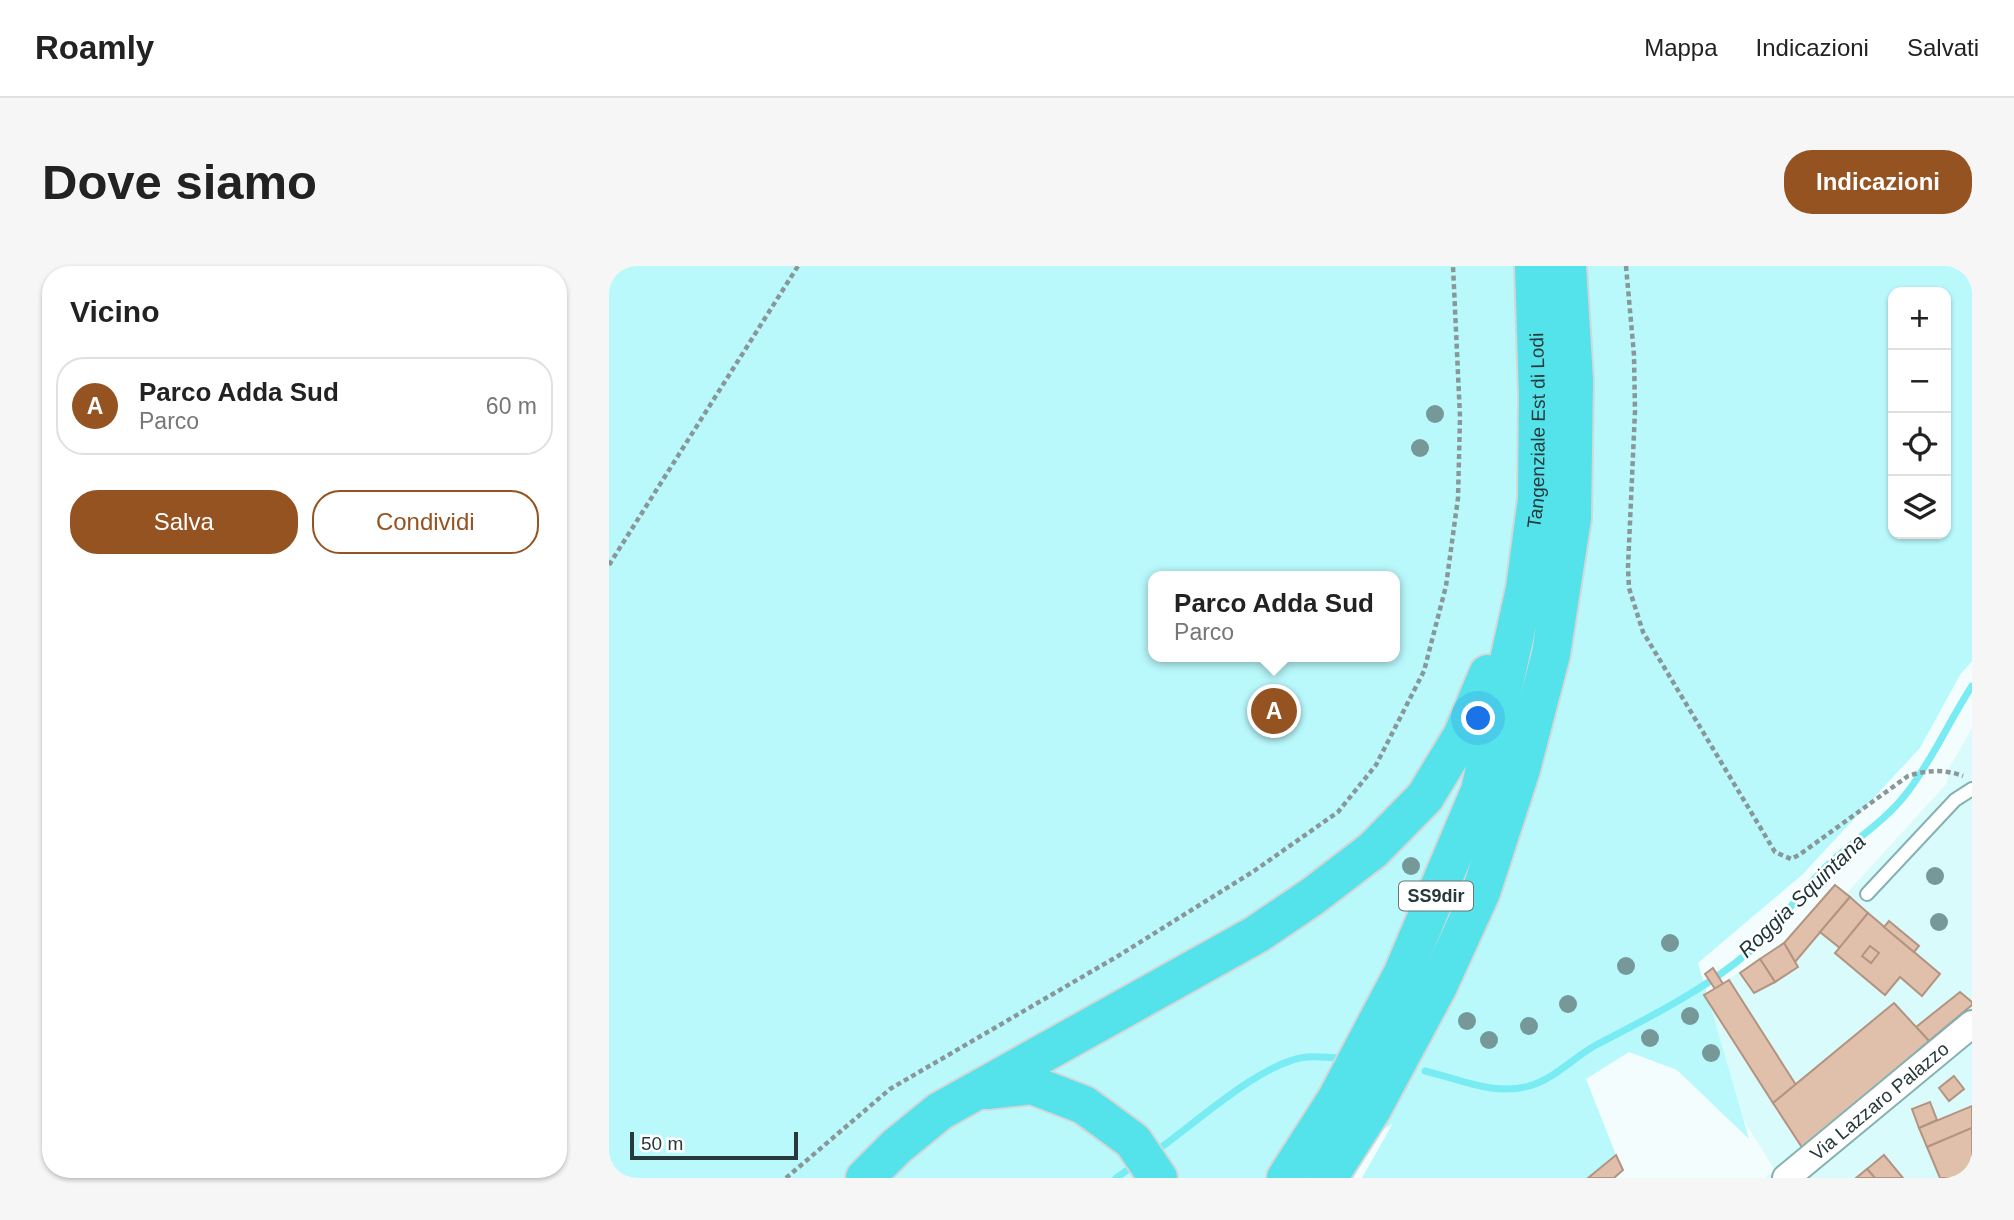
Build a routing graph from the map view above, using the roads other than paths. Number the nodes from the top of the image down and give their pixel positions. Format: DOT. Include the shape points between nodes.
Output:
graph roads {
  1 [pos="1545,268"];
  2 [pos="1525,589"];
  3 [pos="1971,784"];
  4 [pos="1867,894"];
  5 [pos="1972,1024"];
  6 [pos="978,1091"];
  7 [pos="865,1178"];
  8 [pos="1158,1178"];
  9 [pos="1286,1178"];
  10 [pos="1328,1178"];
  11 [pos="1786,1178"];
  1 -- 2 [label="highway, Tangenziale Est di Lodi" via="1537,499"];
  1 -- 10 [label="highway, SS9dir" via="1574,380 1572,518 1551,654 1521,769 1481,892 1373,1109"];
  2 -- 6 [label="highway" via="1462,736 1425,797 1373,850 1257,934"];
  2 -- 9 [label="highway, SS9dir" via="1480,791 1403,973 1336,1100"];
  3 -- 4 [label="lane"];
  5 -- 11 [label="street, Via Lazzaro Palazzo"];
  6 -- 7 [label="highway" via="940,1111"];
  6 -- 8 [label="highway" via="1032,1085 1084,1105 1133,1141"];
}
